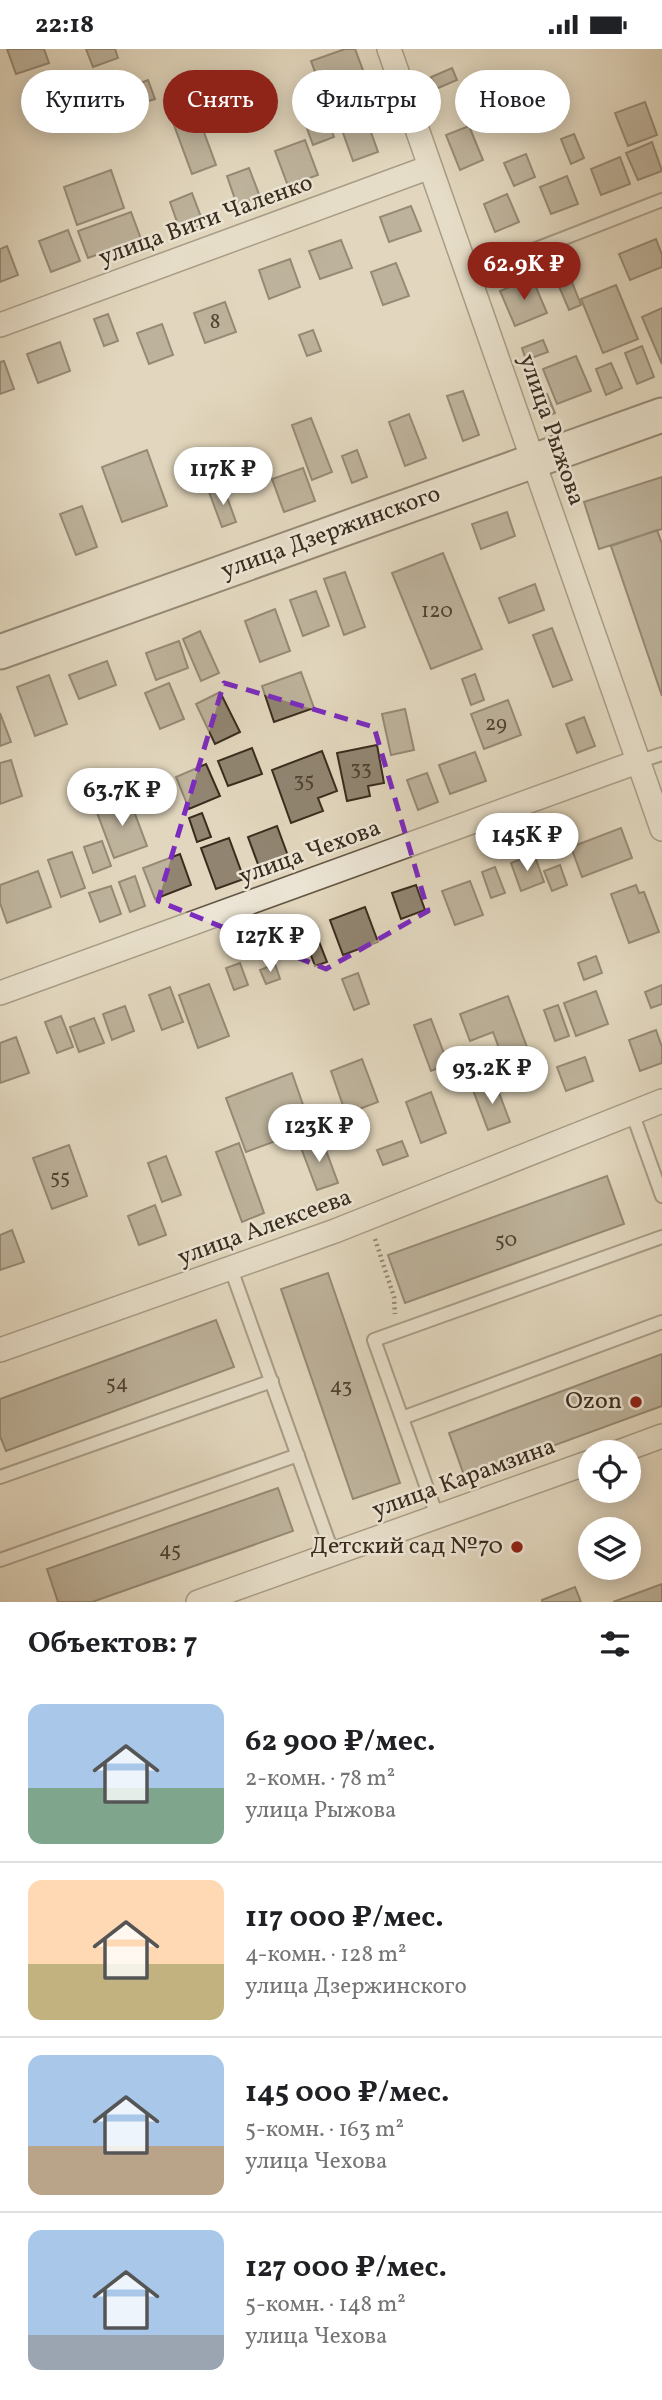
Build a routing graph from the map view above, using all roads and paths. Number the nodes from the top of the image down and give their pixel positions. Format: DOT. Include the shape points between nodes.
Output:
graph roads {
  1 [pos="389,49"];
  2 [pos="430,167"];
  3 [pos="662,200"];
  4 [pos="469,275"];
  5 [pos="0,324"];
  6 [pos="662,415"];
  7 [pos="534,460"];
  8 [pos="0,652"];
  9 [pos="662,754"];
  10 [pos="637,762"];
  11 [pos="662,829"];
  12 [pos="0,993"];
  13 [pos="662,1101"];
  14 [pos="633,1115"];
  15 [pos="662,1196"];
  16 [pos="368,1218"];
  17 [pos="662,1237"];
  18 [pos="231,1269"];
  19 [pos="662,1322"];
  20 [pos="397,1332"];
  21 [pos="0,1350"];
  22 [pos="272,1381"];
  23 [pos="402,1418"];
  24 [pos="662,1436"];
  25 [pos="641,1444"];
  26 [pos="298,1455"];
  27 [pos="578,1466"];
  28 [pos="0,1477"];
  29 [pos="438,1516"];
  30 [pos="333,1554"];
  31 [pos="0,1560"];
  32 [pos="198,1602"];
  1 -- 2 [label="street, улица Рыжова"];
  2 -- 4 [label="street, улица Рыжова"];
  2 -- 5 [label="street, улица Вити Чаленко"];
  3 -- 4 [label="lane"];
  4 -- 7 [label="street, улица Рыжова"];
  6 -- 7 [label="street, улица Дзержинского"];
  7 -- 8 [label="street, улица Дзержинского"];
  7 -- 10 [label="street, улица Рыжова"];
  9 -- 10 [label="lane"];
  10 -- 11 [label="street, улица Рыжова"];
  10 -- 12 [label="street, улица Чехова"];
  13 -- 14 [label="street, улица Алексеева"];
  14 -- 15 [label="lane"];
  14 -- 16 [label="street, улица Алексеева"];
  16 -- 18 [label="street, улица Алексеева"];
  16 -- 20 [label="path" via="394,1297"];
  17 -- 20 [label="lane"];
  18 -- 21 [label="street, улица Алексеева"];
  18 -- 22 [label="lane"];
  19 -- 23 [label="lane"];
  20 -- 23 [label="lane" via="374,1340"];
  22 -- 26 [label="lane"];
  22 -- 28 [label="lane"];
  23 -- 29 [label="lane"];
  24 -- 25 [label="street"];
  26 -- 30 [label="lane"];
  26 -- 31 [label="lane"];
  27 -- 29 [label="street, улица Карамзина"];
  29 -- 30 [label="street, улица Карамзина"];
  30 -- 32 [label="street, улица Карамзина"];
}
